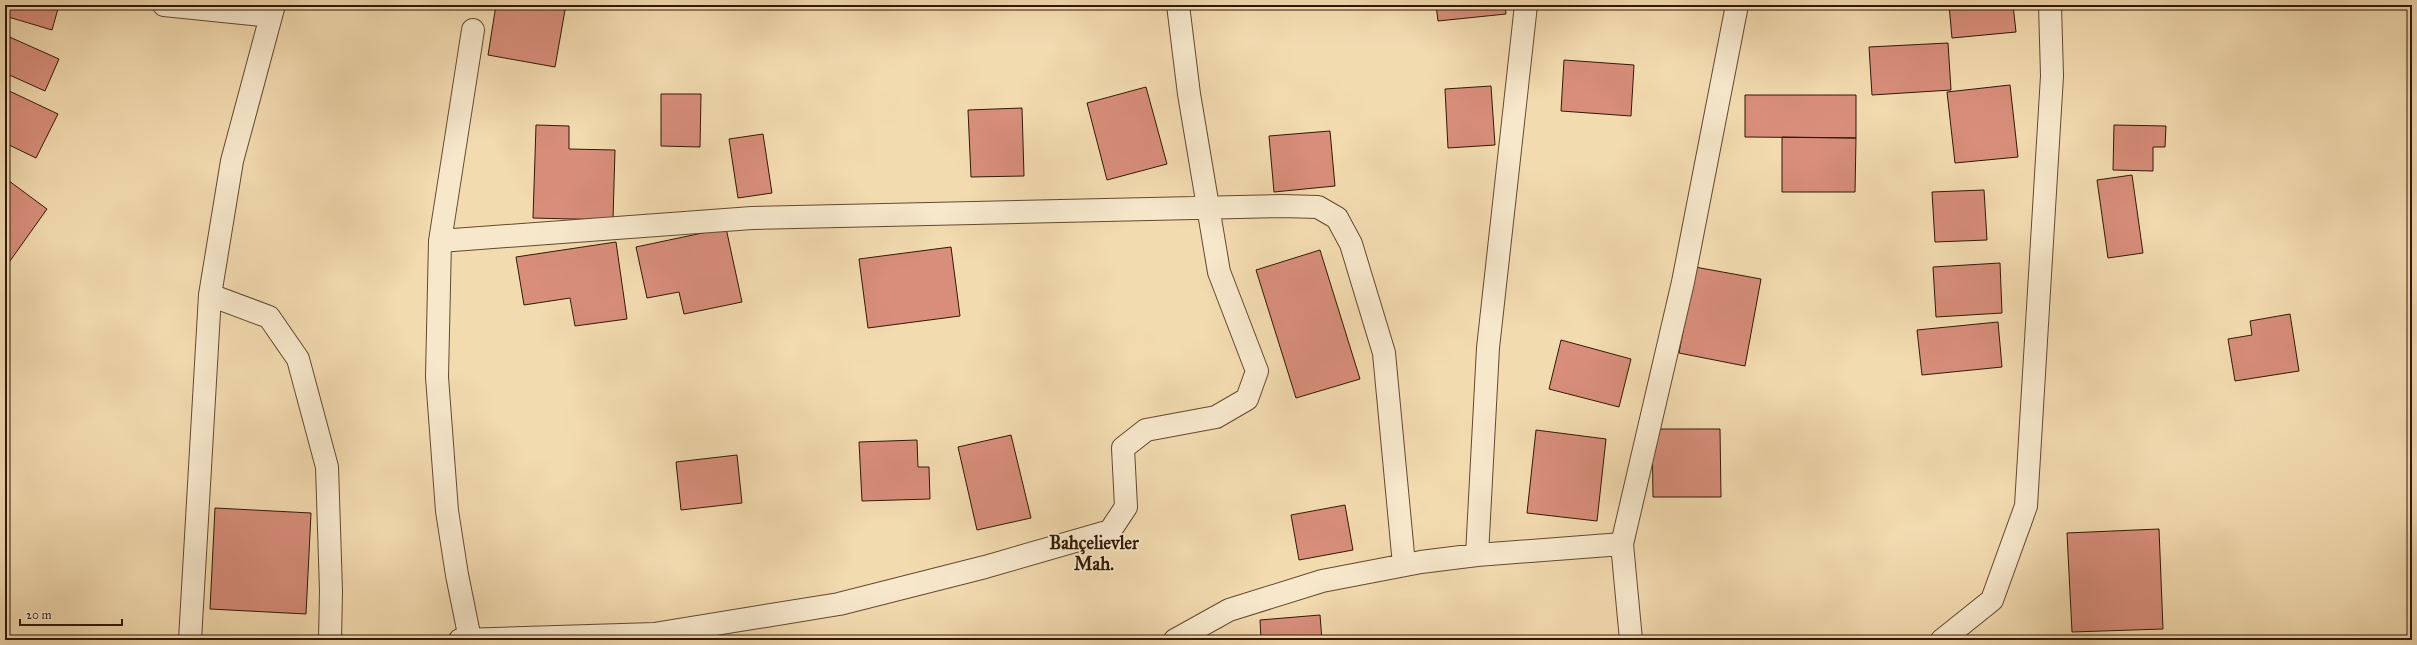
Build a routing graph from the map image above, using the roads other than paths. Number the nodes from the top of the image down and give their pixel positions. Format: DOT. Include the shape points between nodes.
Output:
graph roads {
  1 [pos="164,5"];
  2 [pos="1178,5"];
  3 [pos="1526,5"];
  4 [pos="1737,5"];
  5 [pos="2050,5"];
  6 [pos="272,11"];
  7 [pos="473,30"];
  8 [pos="1208,208"];
  9 [pos="440,241"];
  10 [pos="210,295"];
  11 [pos="1622,544"];
  12 [pos="1477,555"];
  13 [pos="1404,565"];
  14 [pos="568,638"];
  15 [pos="465,639"];
  16 [pos="190,640"];
  17 [pos="330,640"];
  18 [pos="1175,640"];
  19 [pos="1630,640"];
  20 [pos="1942,640"];
  1 -- 6 [label="street"];
  2 -- 8 [label="street" via="1189,94"];
  3 -- 12 [label="street" via="1488,348"];
  4 -- 11 [label="street" via="1683,282"];
  5 -- 20 [label="street" via="2052,76 2026,506 1992,600"];
  6 -- 10 [label="street" via="232,161"];
  7 -- 9 [label="street"];
  8 -- 9 [label="street" via="752,218"];
  8 -- 13 [label="street" via="1318,207 1337,218 1351,244 1384,353"];
  8 -- 14 [label="street" via="1219,272 1257,371 1247,399 1216,417 1146,430 1123,448 1126,507 1110,531 985,567 839,604 654,634"];
  9 -- 15 [label="street" via="437,377 440,445"];
  10 -- 16 [label="street"];
  10 -- 17 [label="street" via="270,317 298,359 327,468"];
  11 -- 12 [label="street"];
  11 -- 19 [label="street"];
  12 -- 13 [label="street"];
  13 -- 18 [label="street" via="1322,581 1229,610"];
  14 -- 15 [label="street"];
}
